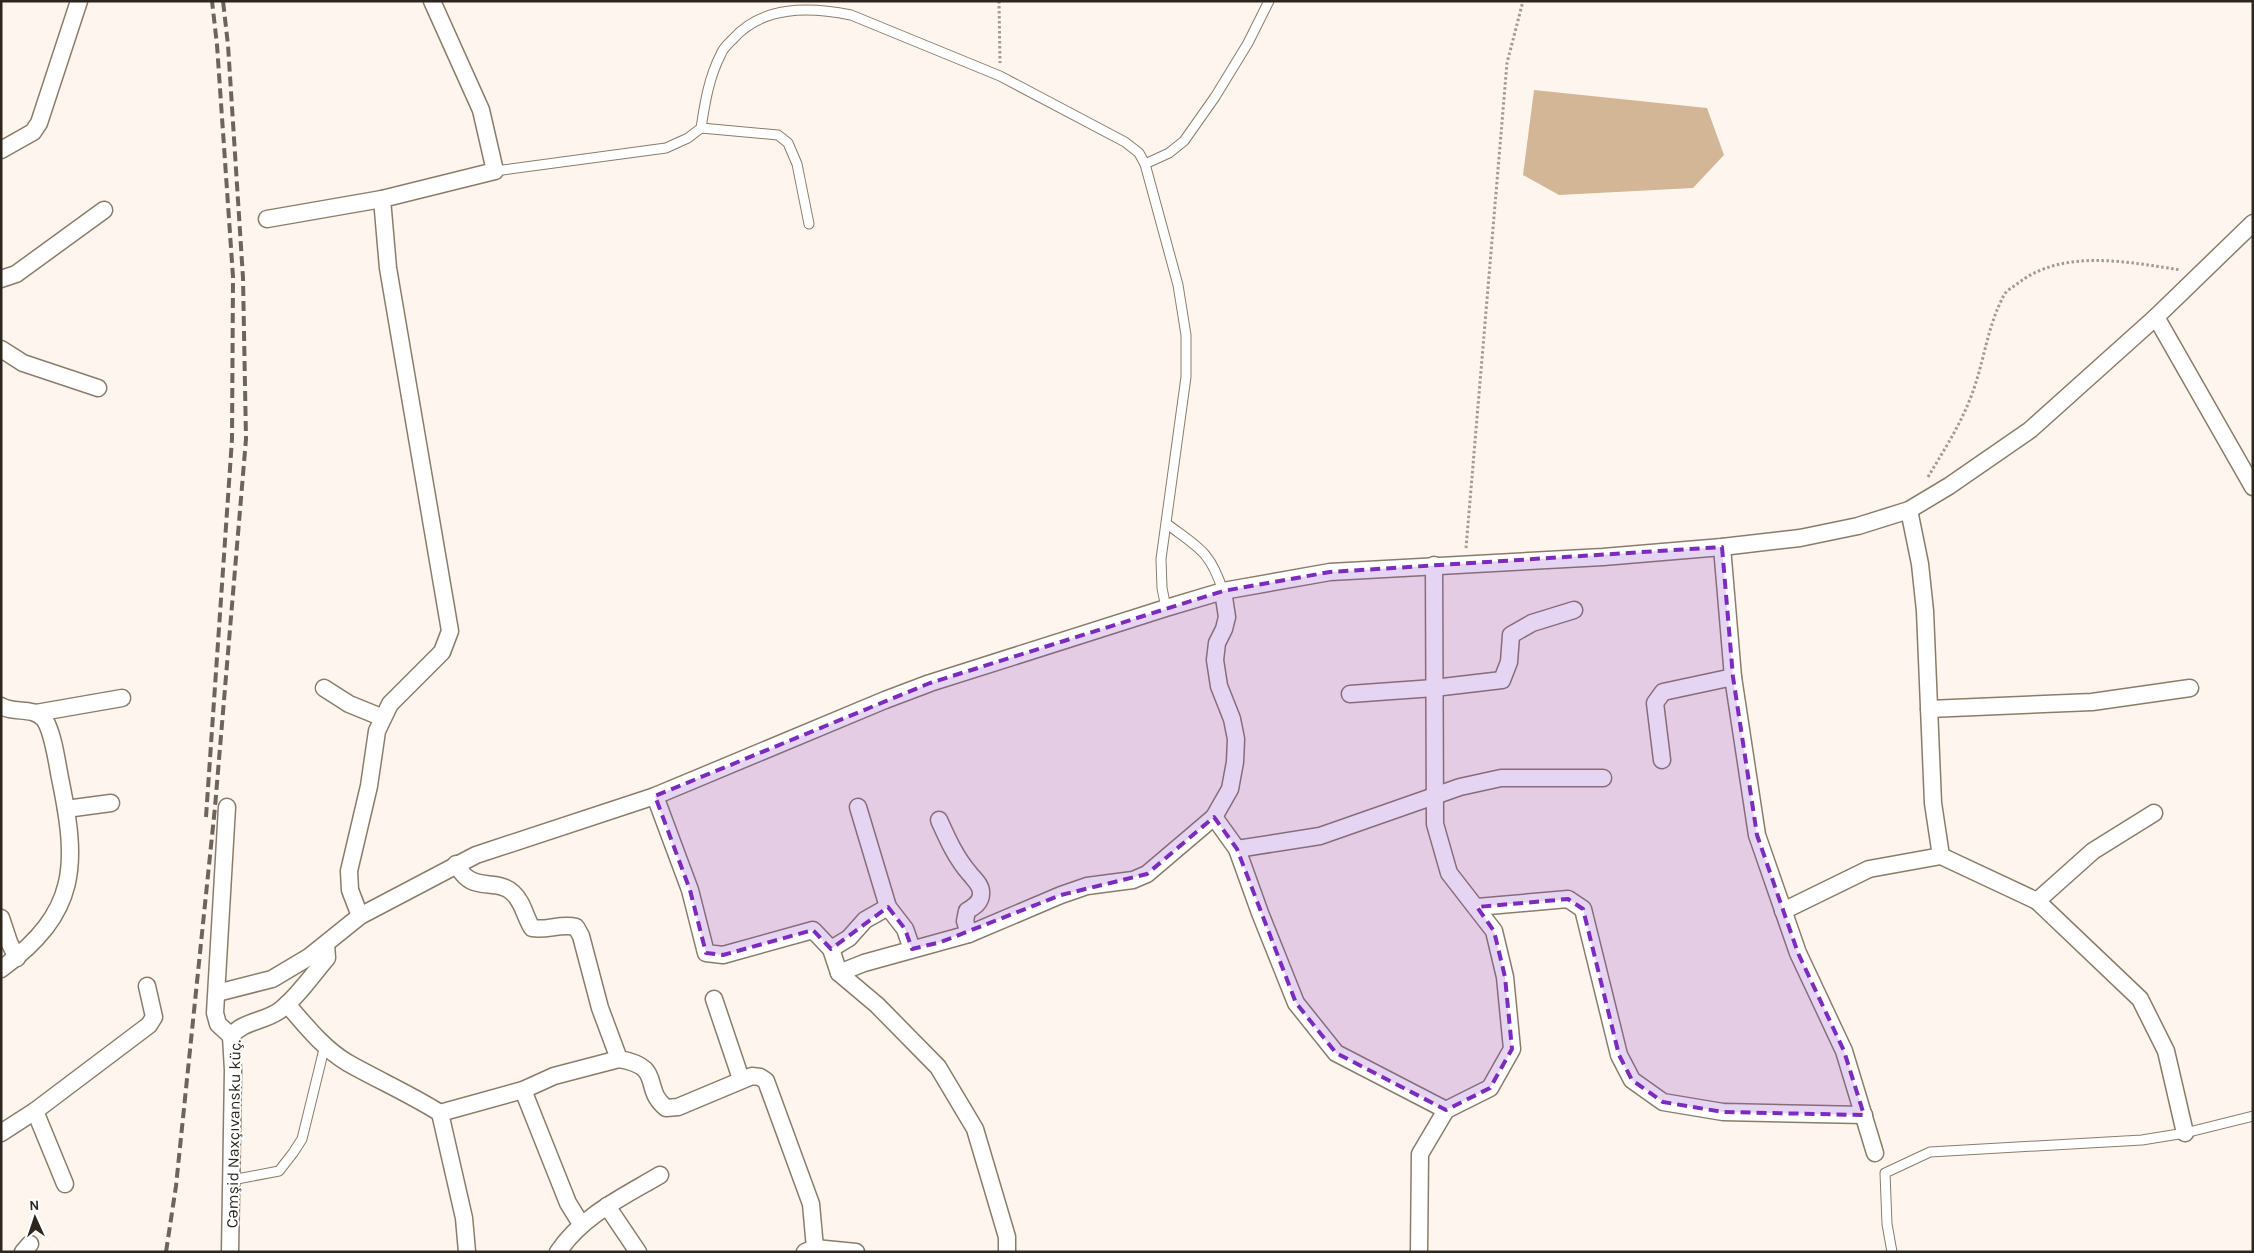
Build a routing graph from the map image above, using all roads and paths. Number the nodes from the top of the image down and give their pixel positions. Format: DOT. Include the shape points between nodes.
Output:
graph roads {
  1 [pos="79,1"];
  2 [pos="432,1"];
  3 [pos="1000,1"];
  4 [pos="1269,1"];
  5 [pos="1523,1"];
  6 [pos="1000,76"];
  7 [pos="701,128"];
  8 [pos="1,150"];
  9 [pos="1145,164"];
  10 [pos="494,171"];
  11 [pos="382,199"];
  12 [pos="104,210"];
  13 [pos="267,219"];
  14 [pos="2253,223"];
  15 [pos="808,224"];
  16 [pos="2201,273"];
  17 [pos="1,280"];
  18 [pos="2156,317"];
  19 [pos="1,349"];
  20 [pos="98,388"];
  21 [pos="1923,485"];
  22 [pos="2253,487"];
  23 [pos="1908,510"];
  24 [pos="1166,524"];
  25 [pos="1722,548"];
  26 [pos="1465,564"];
  27 [pos="1434,565"];
  28 [pos="1223,592"];
  29 [pos="1166,608"];
  30 [pos="1574,610"];
  31 [pos="1733,677"];
  32 [pos="324,688"];
  33 [pos="1434,688"];
  34 [pos="2190,688"];
  35 [pos="1350,694"];
  36 [pos="122,698"];
  37 [pos="1,706"];
  38 [pos="1929,709"];
  39 [pos="36,713"];
  40 [pos="381,717"];
  41 [pos="1662,760"];
  42 [pos="1603,778"];
  43 [pos="655,796"];
  44 [pos="1435,796"];
  45 [pos="111,803"];
  46 [pos="227,807"];
  47 [pos="858,807"];
  48 [pos="66,808"];
  49 [pos="2154,813"];
  50 [pos="1214,817"];
  51 [pos="939,820"];
  52 [pos="1237,849"];
  53 [pos="1941,856"];
  54 [pos="456,864"];
  55 [pos="2037,901"];
  56 [pos="888,907"];
  57 [pos="1477,907"];
  58 [pos="1783,911"];
  59 [pos="360,916"];
  60 [pos="1,918"];
  61 [pos="969,934"];
  62 [pos="326,944"];
  63 [pos="831,949"];
  64 [pos="912,949"];
  65 [pos="17,958"];
  66 [pos="1,970"];
  67 [pos="839,973"];
  68 [pos="147,986"];
  69 [pos="217,994"];
  70 [pos="714,999"];
  71 [pos="287,1004"];
  72 [pos="230,1036"];
  73 [pos="325,1045"];
  74 [pos="619,1059"];
  75 [pos="741,1079"];
  76 [pos="523,1090"];
  77 [pos="1446,1110"];
  78 [pos="35,1111"];
  79 [pos="440,1113"];
  80 [pos="1864,1115"];
  81 [pos="2253,1116"];
  82 [pos="1,1133"];
  83 [pos="2185,1133"];
  84 [pos="1875,1153"];
  85 [pos="660,1175"];
  86 [pos="232,1180"];
  87 [pos="65,1184"];
  88 [pos="607,1206"];
  89 [pos="580,1224"];
  90 [pos="810,1250"];
  91 [pos="230,1252"];
  92 [pos="467,1252"];
  93 [pos="558,1252"];
  94 [pos="638,1252"];
  95 [pos="856,1252"];
  96 [pos="1007,1252"];
  97 [pos="1419,1252"];
  98 [pos="1892,1252"];
  1 -- 8 [label="street" via="39,123 33,132"];
  2 -- 10 [label="street" via="481,110"];
  3 -- 6 [label="path"];
  4 -- 9 [label="lane" via="1244,50 1184,141 1169,153"];
  5 -- 26 [label="path" via="1507,63"];
  6 -- 7 [label="lane" via="851,14 826,10 775,12 752,22 721,52 707,88"];
  6 -- 9 [label="lane" via="1126,142"];
  7 -- 10 [label="lane" via="666,148"];
  7 -- 15 [label="lane" via="778,135 788,143 796,164"];
  9 -- 24 [label="lane" via="1178,285 1186,335 1186,377"];
  10 -- 11 [label="street"];
  11 -- 13 [label="street"];
  11 -- 40 [label="street" via="388,268 450,631 442,652"];
  12 -- 17 [label="street" via="16,274"];
  14 -- 16 [label="street"];
  16 -- 18 [label="street"];
  16 -- 21 [label="path" via="2102,260 2072,262 2031,273 2004,294 1989,329 1982,365 1971,396"];
  18 -- 22 [label="street"];
  18 -- 23 [label="street" via="2030,430"];
  19 -- 20 [label="street" via="23,363"];
  23 -- 25 [label="street" via="1858,526 1800,538"];
  23 -- 38 [label="street" via="1920,564 1925,611"];
  24 -- 28 [label="lane" via="1210,559"];
  24 -- 29 [label="lane" via="1161,559"];
  25 -- 26 [label="street"];
  25 -- 31 [label="street"];
  26 -- 27 [label="street"];
  27 -- 28 [label="street" via="1330,572"];
  27 -- 33 [label="street"];
  28 -- 29 [label="street"];
  28 -- 50 [label="street" via="1227,617 1217,643 1215,660 1219,686 1236,739 1230,789"];
  29 -- 43 [label="street" via="894,697"];
  30 -- 33 [label="street" via="1532,623 1511,635 1509,662 1502,680"];
  31 -- 41 [label="street" via="1662,692 1655,703"];
  31 -- 58 [label="street" via="1757,836"];
  32 -- 40 [label="street" via="349,704"];
  33 -- 35 [label="street"];
  33 -- 44 [label="street"];
  34 -- 38 [label="street" via="2092,702"];
  36 -- 39 [label="street"];
  37 -- 39 [label="street"];
  38 -- 53 [label="street" via="1933,803"];
  39 -- 48 [label="street" via="45,720"];
  40 -- 59 [label="street" via="349,871 350,890"];
  42 -- 44 [label="street" via="1501,778"];
  43 -- 54 [label="street"];
  43 -- 63 [label="street" via="690,890 706,953 723,955 813,930"];
  44 -- 52 [label="street" via="1320,836"];
  44 -- 57 [label="street" via="1435,824 1450,872"];
  45 -- 48 [label="street"];
  46 -- 69 [label="street"];
  47 -- 56 [label="street"];
  48 -- 65 [label="street" via="71,860 64,898 52,920"];
  49 -- 55 [label="street" via="2093,851"];
  50 -- 52 [label="street"];
  50 -- 61 [label="street" via="1147,874 1133,880 1087,886 1060,895"];
  51 -- 61 [label="street" via="951,847 978,883 982,894 979,902 967,911 965,921"];
  52 -- 77 [label="street" via="1296,1003 1336,1053"];
  53 -- 55 [label="street"];
  53 -- 58 [label="street" via="1868,869"];
  54 -- 59 [label="street"];
  54 -- 74 [label="street" via="466,877 503,886 512,892 532,928 576,927"];
  55 -- 83 [label="street" via="2140,999 2166,1051"];
  56 -- 63 [label="street" via="865,920 848,938"];
  56 -- 64 [label="street" via="905,929"];
  57 -- 77 [label="street" via="1494,931 1505,977 1512,1049 1490,1088"];
  57 -- 80 [label="street" via="1568,898 1583,909 1619,1055 1632,1080 1663,1102 1723,1112"];
  58 -- 80 [label="street" via="1798,953 1844,1051"];
  59 -- 62 [label="street"];
  60 -- 65 [label="street"];
  61 -- 64 [label="street"];
  62 -- 69 [label="street" via="272,979"];
  62 -- 71 [label="street, Cəmşid Naxçıvansku küç." via="327,958"];
  63 -- 67 [label="street"];
  64 -- 67 [label="street"];
  65 -- 66 [label="street"];
  67 -- 96 [label="street" via="878,1006 943,1075 974,1129 1007,1236"];
  68 -- 78 [label="street" via="154,1017 149,1025"];
  69 -- 72 [label="street" via="215,1013 218,1024"];
  70 -- 75 [label="street"];
  71 -- 72 [label="street, Cəmşid Naxçıvansku küç." via="278,1012 238,1028"];
  71 -- 73 [label="street"];
  72 -- 86 [label="street, Cəmşid Naxçıvansku küç." via="233,1070"];
  73 -- 79 [label="street" via="347,1062"];
  73 -- 86 [label="lane" via="302,1140 279,1171"];
  74 -- 75 [label="street" via="637,1062 646,1070 659,1103 666,1108 678,1107"];
  74 -- 76 [label="street" via="554,1076"];
  75 -- 90 [label="street" via="752,1076 766,1081 811,1204"];
  76 -- 79 [label="street"];
  76 -- 89 [label="street" via="568,1203"];
  77 -- 97 [label="street" via="1420,1154"];
  78 -- 82 [label="street"];
  78 -- 87 [label="street"];
  79 -- 92 [label="street" via="464,1218"];
  80 -- 84 [label="street"];
  81 -- 83 [label="lane"];
  83 -- 98 [label="lane" via="2142,1140 1930,1152 1885,1173 1887,1224"];
  85 -- 88 [label="street"];
  86 -- 91 [label="street, Cəmşid Naxçıvansku küç."];
  88 -- 89 [label="street"];
  88 -- 94 [label="street"];
  89 -- 93 [label="street"];
  90 -- 95 [label="street"];
}
